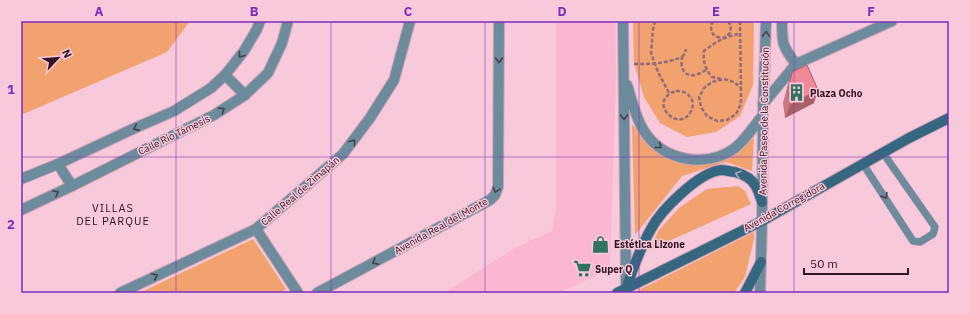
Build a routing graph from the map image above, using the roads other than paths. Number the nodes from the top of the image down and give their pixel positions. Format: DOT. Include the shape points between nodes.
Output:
graph roads {
  1 [pos="260,21"];
  2 [pos="288,21"];
  3 [pos="410,21"];
  4 [pos="499,21"];
  5 [pos="623,21"];
  6 [pos="766,21"];
  7 [pos="782,21"];
  8 [pos="892,21"];
  9 [pos="796,64"];
  10 [pos="225,75"];
  11 [pos="624,75"];
  12 [pos="246,95"];
  13 [pos="763,104"];
  14 [pos="763,115"];
  15 [pos="949,118"];
  16 [pos="883,153"];
  17 [pos="58,164"];
  18 [pos="863,164"];
  19 [pos="21,179"];
  20 [pos="72,186"];
  21 [pos="762,202"];
  22 [pos="21,210"];
  23 [pos="762,220"];
  24 [pos="256,230"];
  25 [pos="761,262"];
  26 [pos="624,292"];
  27 [pos="120,293"];
  28 [pos="298,293"];
  29 [pos="317,293"];
  30 [pos="745,293"];
  31 [pos="760,293"];
  1 -- 10 [label="street, one-way" via="244,51"];
  2 -- 12 [label="street, Calle Río Támesis" via="282,43 268,73"];
  24 -- 3 [label="street, Calle Real de Zimapán, one-way" via="343,154 370,118 394,80"];
  4 -- 29 [label="street, Avenida Real del Monte, one-way" via="498,187 495,195"];
  5 -- 11 [label="street"];
  13 -- 6 [label="street, Avenida Paseo de la Constitución, one-way"];
  7 -- 9 [label="street" via="782,39"];
  8 -- 9 [label="street"];
  9 -- 13 [label="street"];
  10 -- 12 [label="street"];
  10 -- 17 [label="street, one-way" via="211,88 174,111"];
  11 -- 14 [label="street, one-way" via="644,131 666,152 681,158 706,160 726,153 742,141"];
  11 -- 26 [label="street, one-way"];
  20 -- 12 [label="street, Calle Río Támesis, one-way" via="214,115"];
  13 -- 14 [label="street, Avenida Paseo de la Constitución"];
  14 -- 21 [label="street, Avenida Paseo de la Constitución"];
  15 -- 16 [label="main road, Avenida Corregidora"];
  16 -- 18 [label="main road, Avenida Corregidora"];
  18 -- 16 [label="lane, one-way" via="913,240 920,242 933,234 935,227"];
  17 -- 19 [label="street"];
  17 -- 20 [label="street"];
  18 -- 23 [label="main road, Avenida Corregidora"];
  22 -- 20 [label="street, Calle Río Támesis, one-way"];
  21 -- 23 [label="street, Avenida Paseo de la Constitución"];
  21 -- 26 [label="main road, one-way" via="755,184 741,174 723,170 712,172 702,178 675,200 651,228"];
  23 -- 25 [label="street, Avenida Paseo de la Constitución"];
  23 -- 26 [label="main road, Avenida Corregidora"];
  27 -- 24 [label="street, Calle Real de Zimapán, one-way"];
  24 -- 28 [label="street"];
  25 -- 30 [label="main road"];
  25 -- 31 [label="street, Avenida Paseo de la Constitución"];
}
